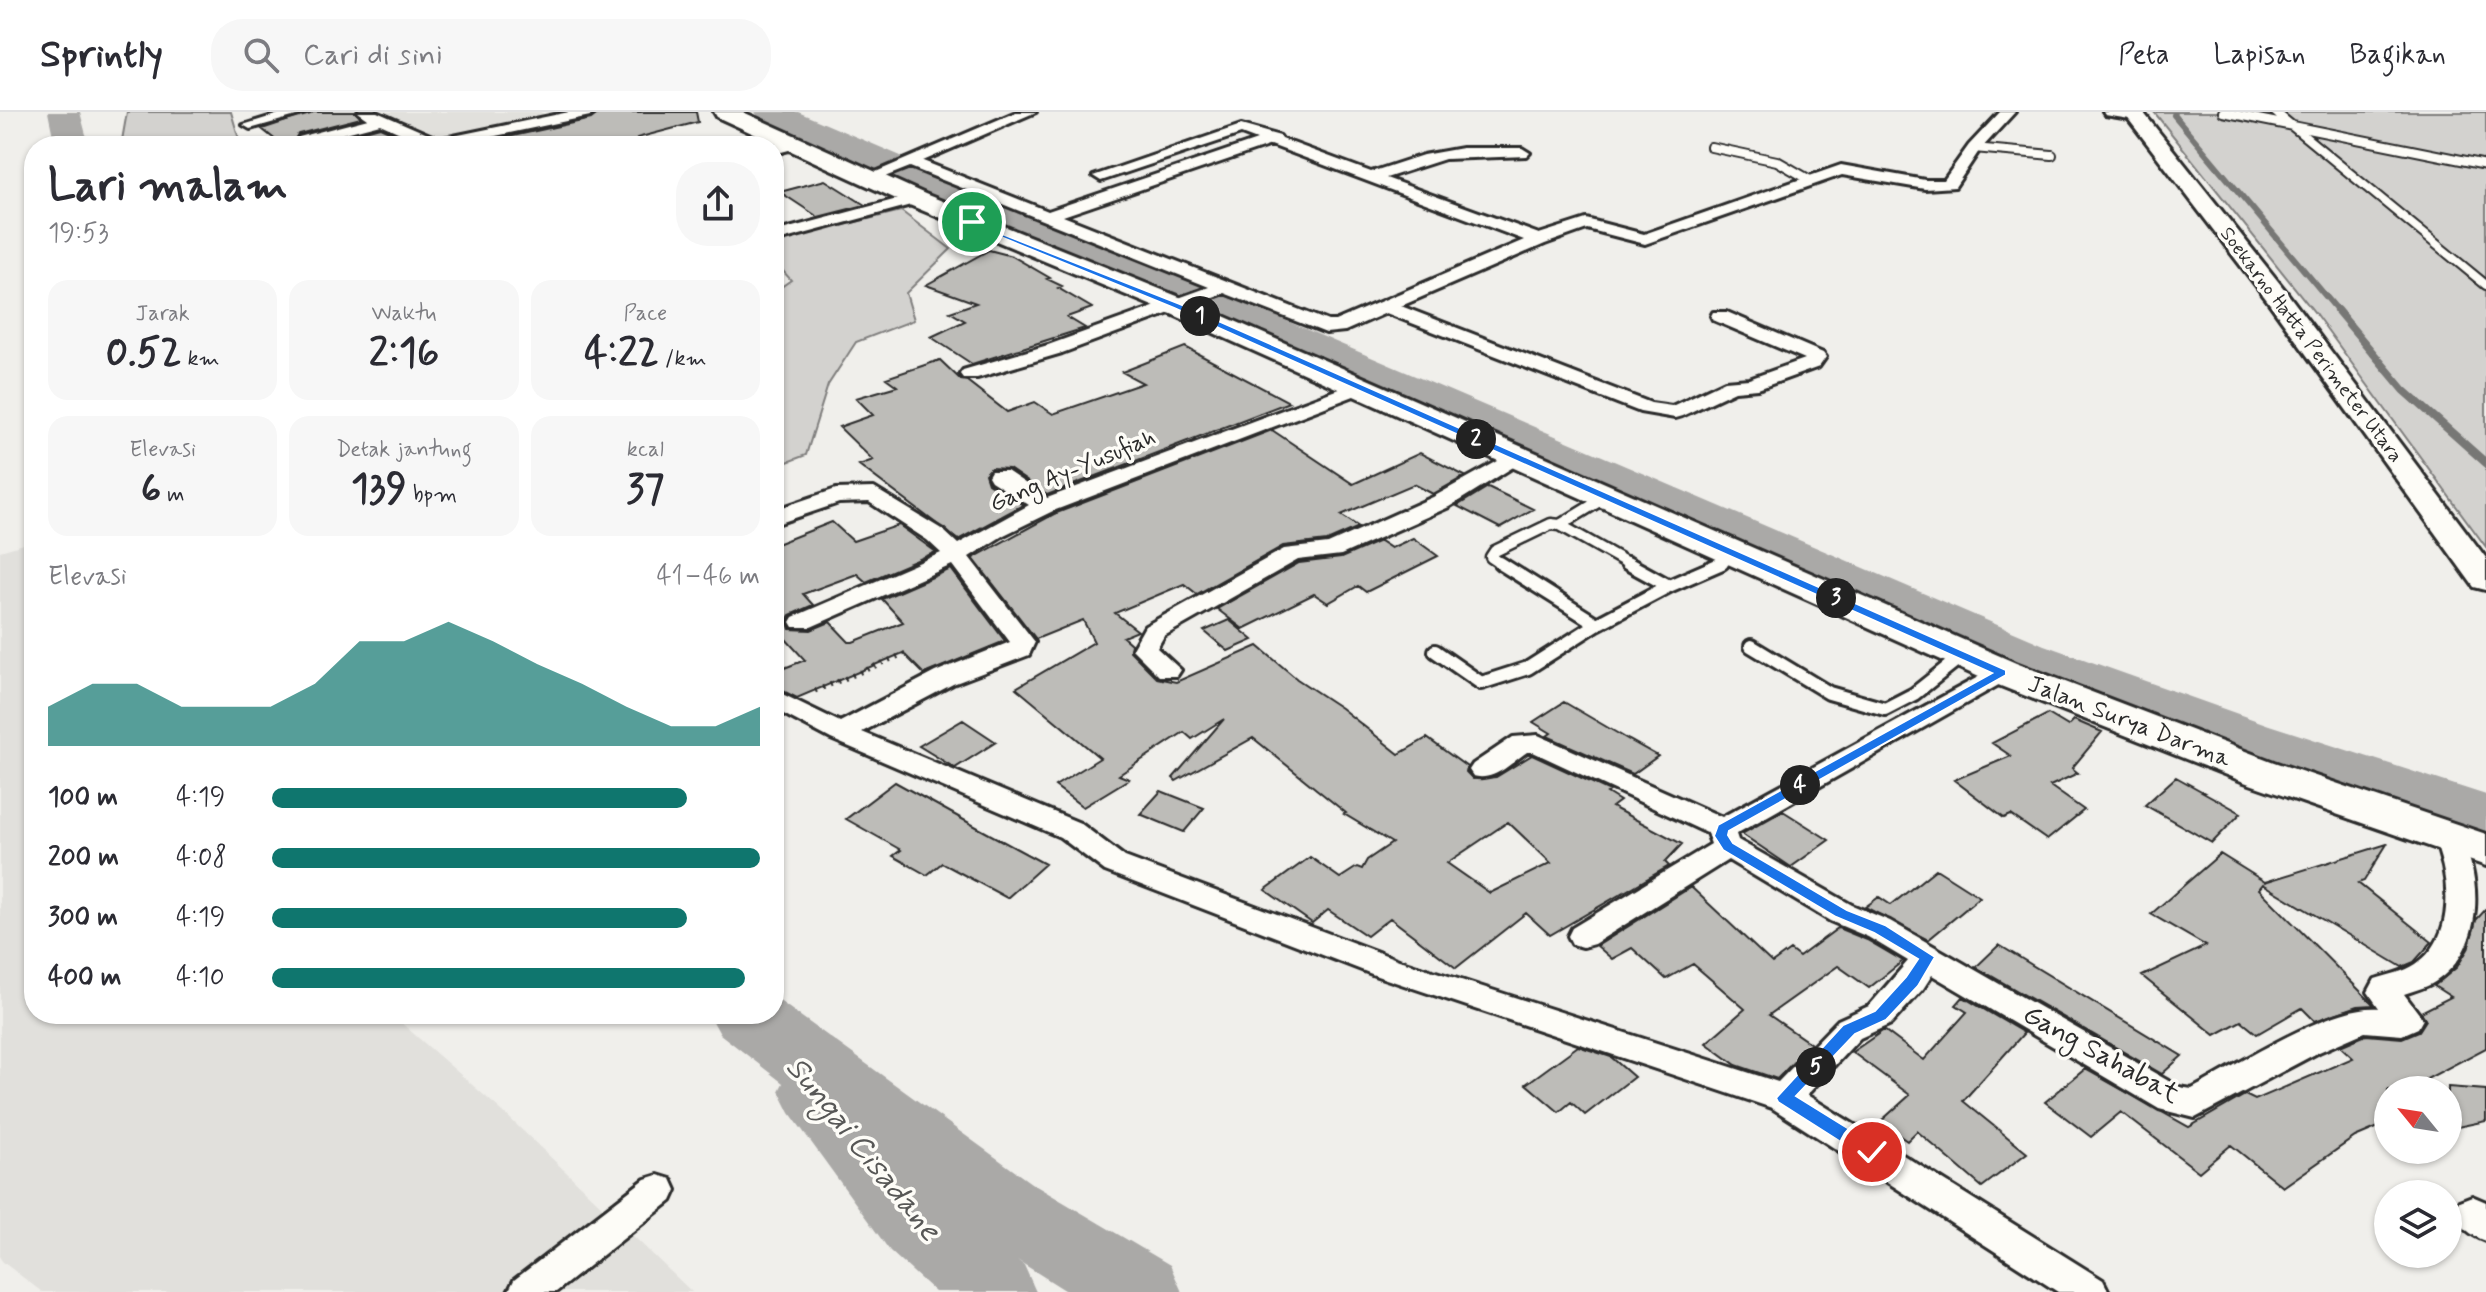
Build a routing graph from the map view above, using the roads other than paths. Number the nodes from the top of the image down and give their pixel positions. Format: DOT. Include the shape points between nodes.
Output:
graph roads {
  1 [pos="303,112"];
  2 [pos="365,112"];
  3 [pos="590,112"];
  4 [pos="725,112"];
  5 [pos="1029,112"];
  6 [pos="2008,112"];
  7 [pos="2223,112"];
  8 [pos="2275,112"];
  9 [pos="2127,113"];
  10 [pos="379,120"];
  11 [pos="250,125"];
  12 [pos="2292,125"];
  13 [pos="319,136"];
  14 [pos="414,136"];
  15 [pos="481,136"];
  16 [pos="767,136"];
  17 [pos="1275,139"];
  18 [pos="784,146"];
  19 [pos="1711,147"];
  20 [pos="1974,148"];
  21 [pos="1522,153"];
  22 [pos="2052,155"];
  23 [pos="909,163"];
  24 [pos="2486,165"];
  25 [pos="877,176"];
  26 [pos="1101,176"];
  27 [pos="1373,177"];
  28 [pos="1810,180"];
  29 [pos="916,199"];
  30 [pos="1045,217"];
  31 [pos="784,234"];
  32 [pos="1539,240"];
  33 [pos="2486,285"];
  34 [pos="1218,289"];
  35 [pos="1182,304"];
  36 [pos="1387,307"];
  37 [pos="1720,316"];
  38 [pos="970,374"];
  39 [pos="1360,387"];
  40 [pos="1516,457"];
  41 [pos="999,476"];
  42 [pos="1606,497"];
  43 [pos="1045,506"];
  44 [pos="784,514"];
  45 [pos="1560,525"];
  46 [pos="956,555"];
  47 [pos="1733,555"];
  48 [pos="2486,580"];
  49 [pos="1669,586"];
  50 [pos="802,622"];
  51 [pos="1597,624"];
  52 [pos="1751,646"];
  53 [pos="1435,651"];
  54 [pos="1963,655"];
  55 [pos="1168,670"];
  56 [pos="2002,672"];
  57 [pos="784,704"];
  58 [pos="840,733"];
  59 [pos="1483,770"];
  60 [pos="2447,837"];
  61 [pos="1726,838"];
  62 [pos="2486,850"];
  63 [pos="1583,936"];
  64 [pos="1927,957"];
  65 [pos="1784,1098"];
  66 [pos="658,1190"];
  67 [pos="527,1292"];
  68 [pos="2090,1292"];
  1 -- 11 [label="street"];
  2 -- 10 [label="street"];
  3 -- 15 [label="street"];
  4 -- 16 [label="main road, Jalan Surya Darma"];
  5 -- 23 [label="street"];
  6 -- 20 [label="street"];
  7 -- 12 [label="lane"];
  8 -- 12 [label="lane"];
  9 -- 48 [label="main road, Soekarno Hatta Perimeter Utara" via="2276,295"];
  10 -- 13 [label="street"];
  10 -- 14 [label="street"];
  12 -- 24 [label="lane"];
  12 -- 33 [label="lane"];
  17 -- 26 [label="street" via="1230,130"];
  17 -- 27 [label="street"];
  17 -- 30 [label="street"];
  18 -- 25 [label="main road, Jalan Surya Darma"];
  19 -- 28 [label="lane" via="1767,158"];
  20 -- 22 [label="lane"];
  20 -- 28 [label="street" via="1949,184 1857,170"];
  21 -- 27 [label="street" via="1452,152"];
  23 -- 25 [label="street"];
  23 -- 30 [label="street"];
  25 -- 29 [label="main road, Jalan Surya Darma"];
  27 -- 32 [label="street"];
  28 -- 32 [label="street" via="1645,239 1586,224"];
  29 -- 31 [label="street"];
  29 -- 35 [label="main road, Jalan Surya Darma"];
  30 -- 34 [label="street"];
  32 -- 36 [label="street"];
  34 -- 35 [label="street"];
  34 -- 36 [label="street" via="1326,327"];
  35 -- 38 [label="street"];
  35 -- 39 [label="main road, Jalan Surya Darma"];
  36 -- 37 [label="street" via="1647,408 1675,412 1732,385 1751,385 1816,357"];
  39 -- 40 [label="main road, Jalan Surya Darma"];
  39 -- 43 [label="street, Gang Ay-Yusufiah"];
  40 -- 42 [label="main road, Jalan Surya Darma"];
  40 -- 55 [label="street" via="1441,502 1333,550 1292,554 1154,631 1144,649"];
  41 -- 43 [label="street"];
  42 -- 45 [label="lane"];
  42 -- 47 [label="main road, Jalan Surya Darma"];
  43 -- 46 [label="street, Gang Ay-Yusufiah"];
  44 -- 46 [label="street" via="836,496 874,495"];
  45 -- 49 [label="lane"];
  45 -- 51 [label="lane" via="1551,524 1491,557"];
  46 -- 50 [label="street, Gang Ay-Yusufiah"];
  46 -- 58 [label="street" via="1023,642 1020,650 944,678"];
  47 -- 49 [label="lane"];
  47 -- 54 [label="main road, Jalan Surya Darma"];
  49 -- 51 [label="lane"];
  51 -- 53 [label="lane" via="1524,672 1502,680 1481,683"];
  52 -- 54 [label="lane" via="1829,693 1885,709 1914,694"];
  54 -- 56 [label="main road, Jalan Surya Darma"];
  56 -- 60 [label="main road, Jalan Surya Darma" via="2180,743"];
  56 -- 61 [label="street"];
  57 -- 58 [label="street"];
  58 -- 65 [label="street" via="1070,830 1115,864 1388,968"];
  59 -- 61 [label="street, Gang Sahabat" via="1522,743 1538,744"];
  60 -- 62 [label="main road, Jalan Surya Darma"];
  60 -- 64 [label="street, Gang Sahabat" via="2460,867 2462,896 2454,931 2429,971 2384,992 2407,1019 2362,1019 2195,1104 2171,1099"];
  61 -- 63 [label="street"];
  61 -- 64 [label="street, Gang Sahabat" via="1841,913"];
  64 -- 65 [label="street" via="1880,1015 1849,1029"];
  65 -- 68 [label="street"];
  66 -- 67 [label="street"];
}
